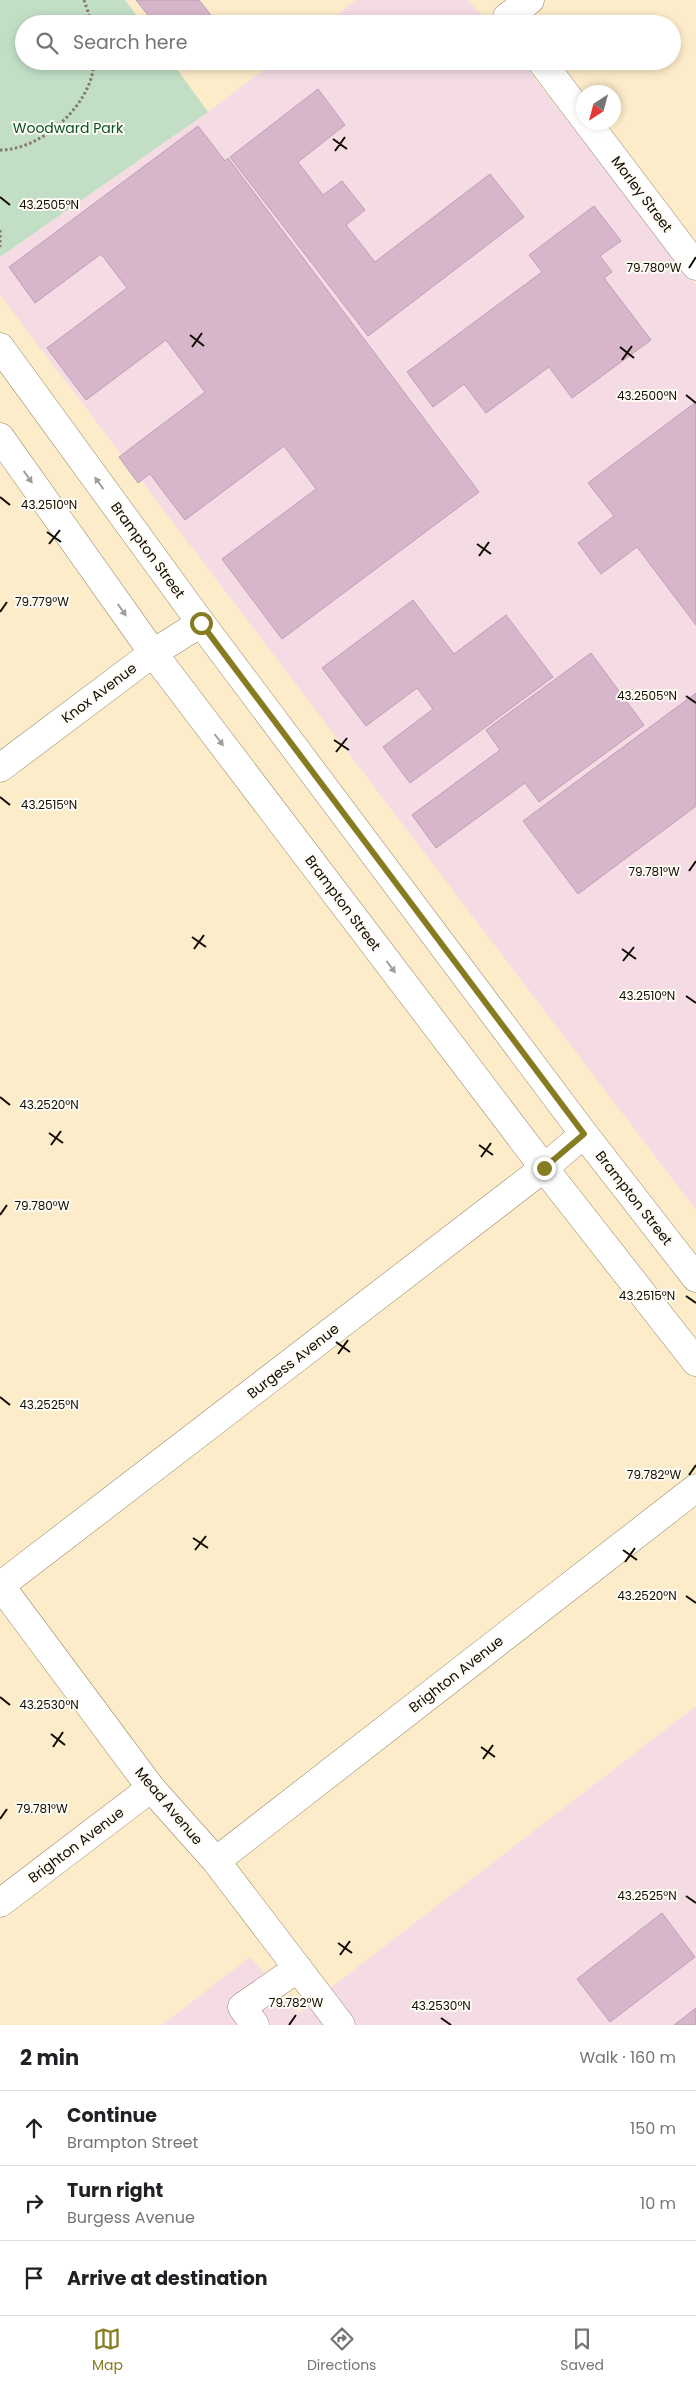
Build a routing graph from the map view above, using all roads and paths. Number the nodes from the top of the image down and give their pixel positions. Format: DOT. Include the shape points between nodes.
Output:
graph roads {
  1 [pos="84,0"];
  2 [pos="530,0"];
  3 [pos="89,15"];
  4 [pos="515,15"];
  5 [pos="91,70"];
  6 [pos="548,70"];
  7 [pos="576,107"];
  8 [pos="593,130"];
  9 [pos="0,150"];
  10 [pos="0,230"];
  11 [pos="0,247"];
  12 [pos="696,266"];
  13 [pos="0,347"];
  14 [pos="0,437"];
  15 [pos="201,623"];
  16 [pos="153,653"];
  17 [pos="0,768"];
  18 [pos="584,1134"];
  19 [pos="544,1168"];
  20 [pos="696,1278"];
  21 [pos="696,1362"];
  22 [pos="696,1488"];
  23 [pos="0,1585"];
  24 [pos="151,1788"];
  25 [pos="216,1861"];
  26 [pos="0,1903"];
  27 [pos="298,1968"];
  28 [pos="255,2025"];
  29 [pos="341,2025"];
  1 -- 3 [label="path"];
  2 -- 4 [label="street"];
  5 -- 9 [label="path" via="84,96 64,121 38,140"];
  6 -- 7 [label="street"];
  8 -- 12 [label="street, Morley Street"];
  10 -- 11 [label="path"];
  15 -- 13 [label="street, Brampton Street, one-way"];
  14 -- 16 [label="street, Brampton Street, one-way"];
  15 -- 16 [label="street, Knox Avenue"];
  15 -- 18 [label="street, Brampton Street"];
  16 -- 17 [label="street, Knox Avenue"];
  16 -- 19 [label="street, Brampton Street, one-way"];
  18 -- 19 [label="street, Burgess Avenue"];
  18 -- 20 [label="street, Brampton Street"];
  19 -- 21 [label="street, Brampton Street"];
  19 -- 23 [label="street, Burgess Avenue"];
  22 -- 25 [label="street, Brighton Avenue"];
  23 -- 24 [label="street, Mead Avenue"];
  24 -- 25 [label="street, Mead Avenue"];
  24 -- 26 [label="street, Brighton Avenue"];
  25 -- 27 [label="street, Mead Avenue"];
  27 -- 28 [label="street" via="242,2007"];
  27 -- 29 [label="street, Mead Avenue"];
}
